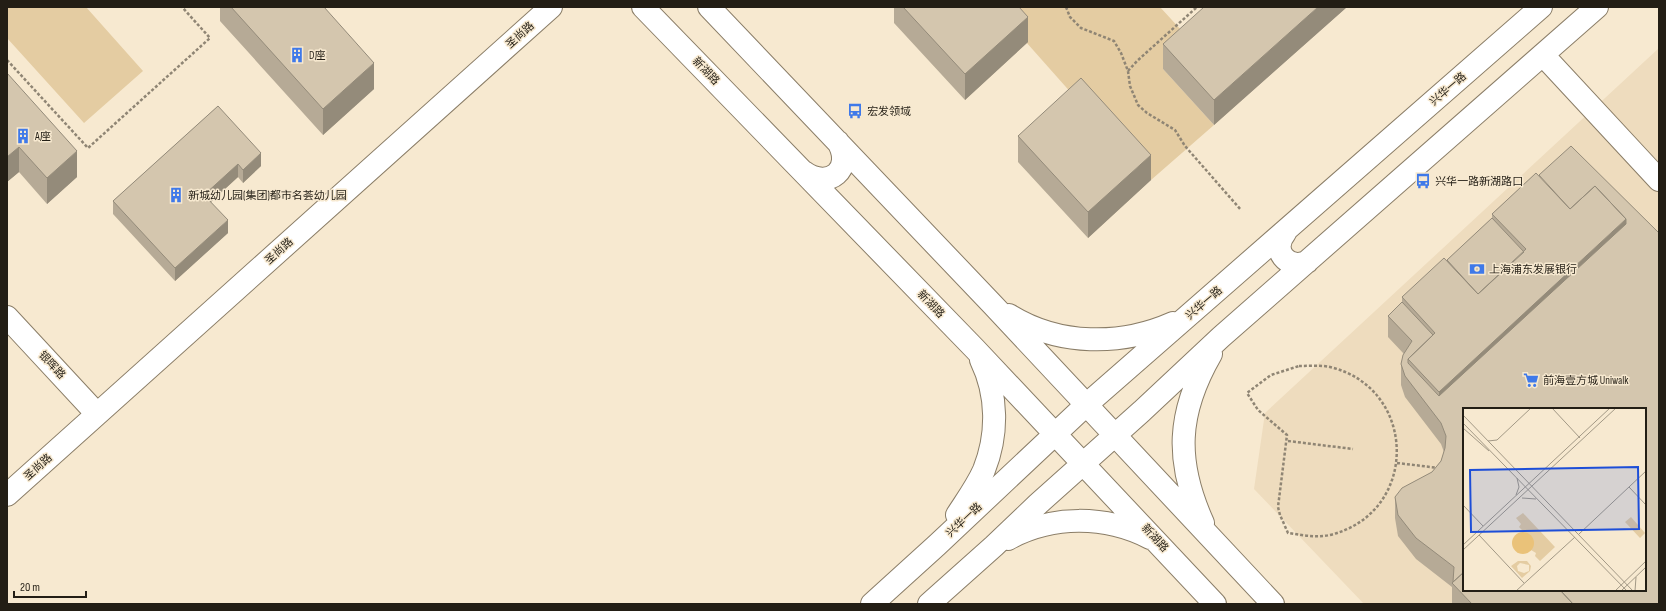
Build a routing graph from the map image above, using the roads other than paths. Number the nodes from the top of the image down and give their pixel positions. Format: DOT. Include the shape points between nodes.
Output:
graph roads {
  1 [pos="551,7"];
  2 [pos="644,7"];
  3 [pos="709,7"];
  4 [pos="1541,7"];
  5 [pos="1597,7"];
  6 [pos="1543,55"];
  7 [pos="838,142"];
  8 [pos="804,172"];
  9 [pos="1659,180"];
  10 [pos="1284,233"];
  11 [pos="1307,262"];
  12 [pos="993,305"];
  13 [pos="1197,310"];
  14 [pos="7,317"];
  15 [pos="1221,337"];
  16 [pos="975,349"];
  17 [pos="1086,405"];
  18 [pos="97,414"];
  19 [pos="1055,434"];
  20 [pos="1114,435"];
  21 [pos="1083,463"];
  22 [pos="7,495"];
  23 [pos="1158,542"];
  24 [pos="937,545"];
  25 [pos="994,546"];
  26 [pos="1218,546"];
  27 [pos="872,604"];
  28 [pos="929,604"];
  29 [pos="1215,604"];
  30 [pos="1273,604"];
  1 -- 18 [label="main road, 圣尚路"];
  2 -- 8 [label="main road, 新湖路"];
  3 -- 7 [label="main road"];
  4 -- 10 [label="main road, 兴华一路"];
  5 -- 6 [label="main road"];
  6 -- 9 [label="main road"];
  6 -- 11 [label="main road"];
  7 -- 8 [label="main road" via="843,161 837,173 824,180"];
  7 -- 12 [label="main road"];
  8 -- 16 [label="main road, 新湖路"];
  10 -- 11 [label="main road" via="1280,244 1282,254 1291,263"];
  10 -- 13 [label="main road, 兴华一路"];
  11 -- 15 [label="main road"];
  12 -- 13 [label="main road" via="1031,326 1052,334 1094,340 1138,336 1178,321"];
  12 -- 17 [label="main road"];
  13 -- 17 [label="main road, 兴华一路"];
  14 -- 18 [label="main road, 银晖路"];
  15 -- 20 [label="main road"];
  15 -- 26 [label="main road" via="1193,391 1183,436 1185,471 1192,498 1203,523"];
  16 -- 19 [label="main road, 新湖路"];
  16 -- 24 [label="main road" via="991,388 994,429 990,451 973,490"];
  17 -- 19 [label="main road, 兴华一路"];
  17 -- 20 [label="main road"];
  18 -- 22 [label="main road, 圣尚路"];
  19 -- 21 [label="main road, 新湖路"];
  19 -- 24 [label="main road, 兴华一路"];
  20 -- 21 [label="main road"];
  20 -- 26 [label="main road"];
  21 -- 23 [label="main road, 新湖路"];
  21 -- 25 [label="main road"];
  23 -- 25 [label="main road" via="1107,523 1072,521 1040,526 1016,534"];
  23 -- 29 [label="main road, 新湖路"];
  24 -- 27 [label="main road, 兴华一路"];
  25 -- 28 [label="main road"];
  26 -- 30 [label="main road"];
}
